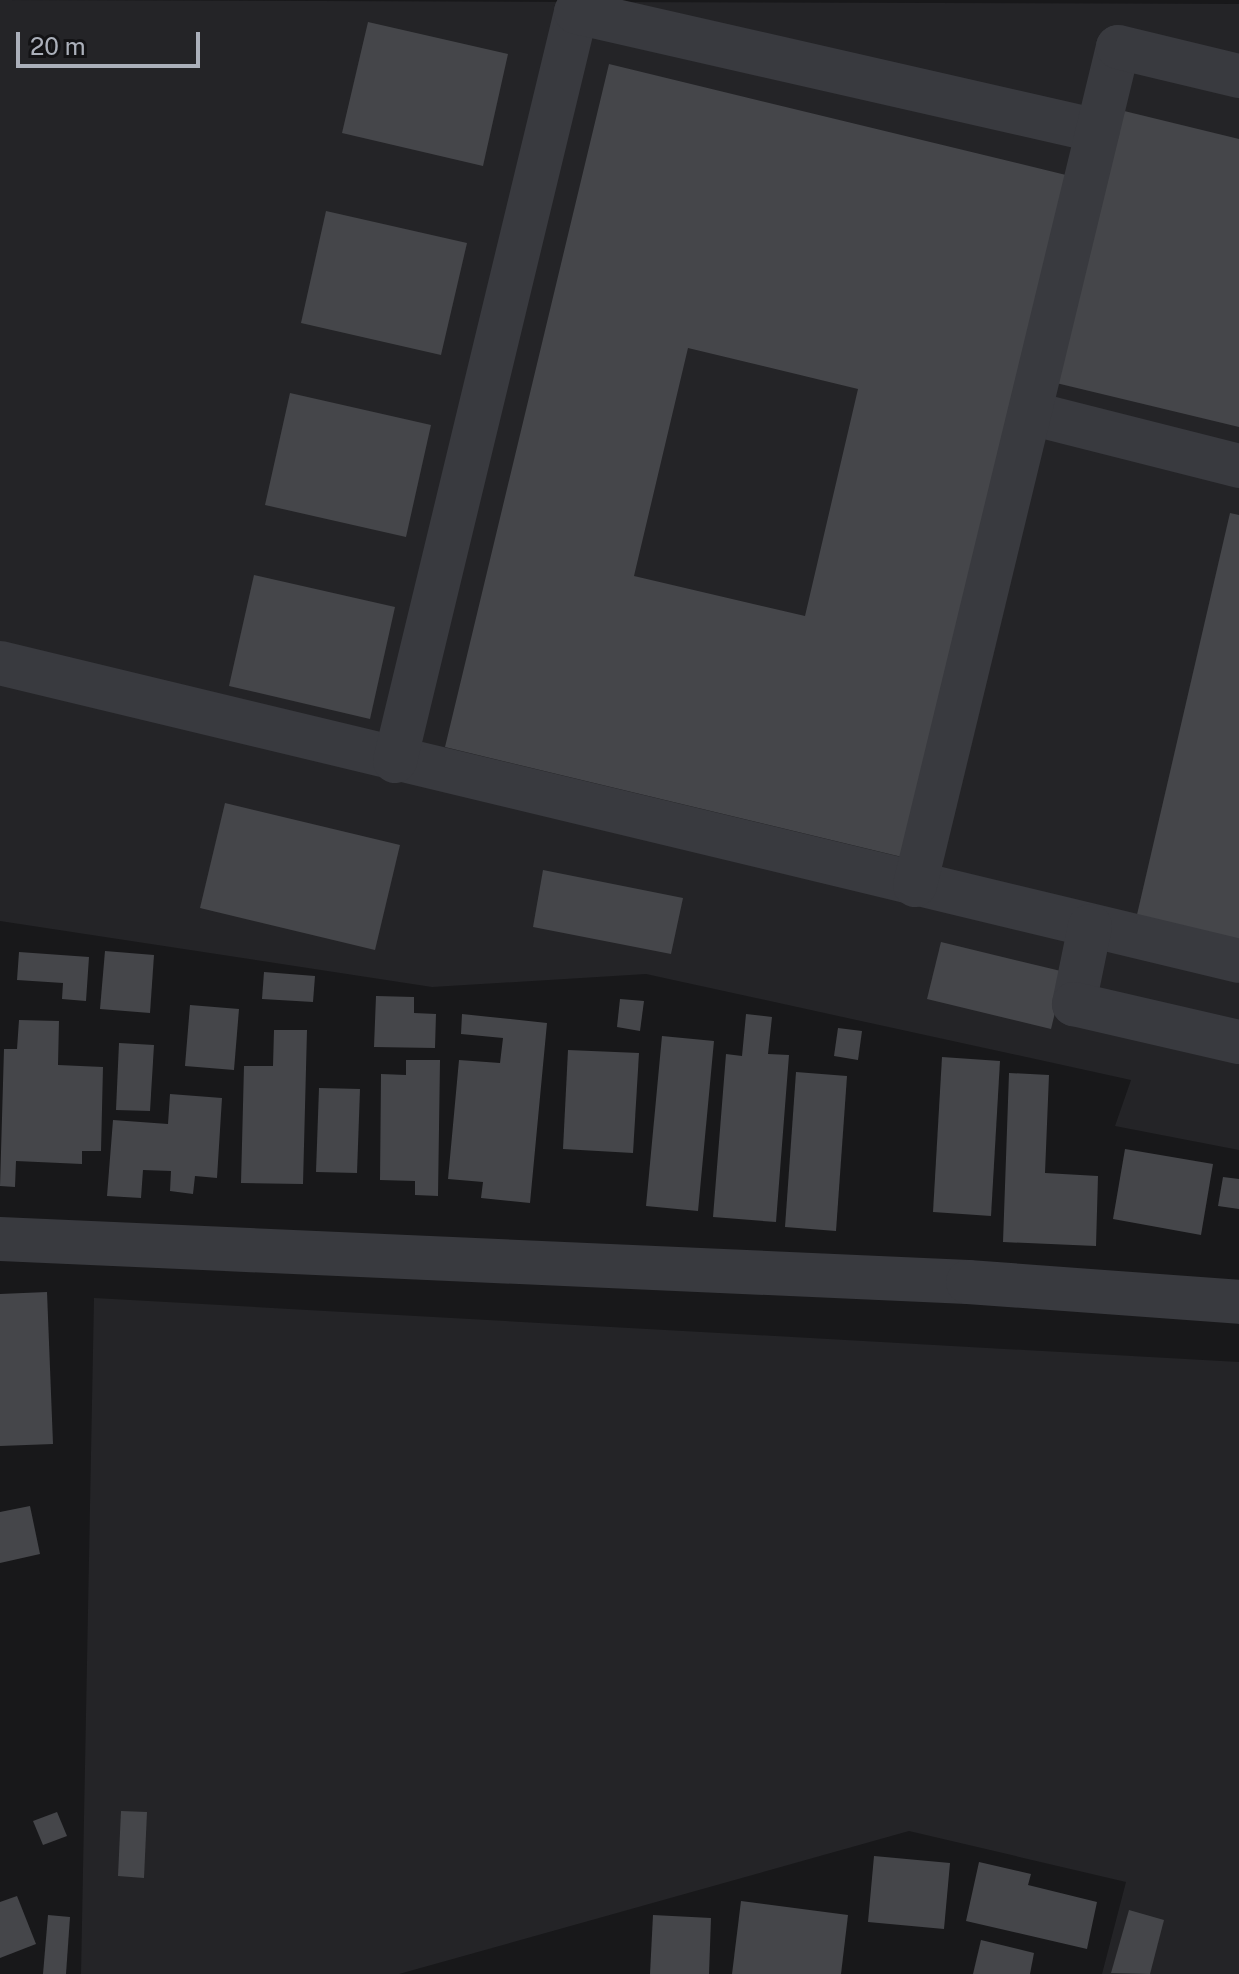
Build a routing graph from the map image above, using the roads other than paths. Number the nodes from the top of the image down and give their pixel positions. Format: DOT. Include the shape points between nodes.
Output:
graph roads {
  1 [pos="1239,76"];
  2 [pos="1098,131"];
  3 [pos="1030,413"];
  4 [pos="1239,466"];
  5 [pos="0,663"];
  6 [pos="395,761"];
  7 [pos="915,885"];
  8 [pos="1090,926"];
  9 [pos="1239,961"];
  10 [pos="1239,1042"];
  11 [pos="0,1239"];
  12 [pos="1239,1302"];
  1 -- 2 [label="street" via="1118,47"];
  2 -- 3 [label="street"];
  2 -- 6 [label="street" via="576,12"];
  3 -- 4 [label="street"];
  3 -- 7 [label="street"];
  5 -- 6 [label="street"];
  6 -- 7 [label="street"];
  7 -- 8 [label="street"];
  8 -- 9 [label="street"];
  8 -- 10 [label="street" via="1074,1004"];
  11 -- 12 [label="street" via="968,1282"];
}
